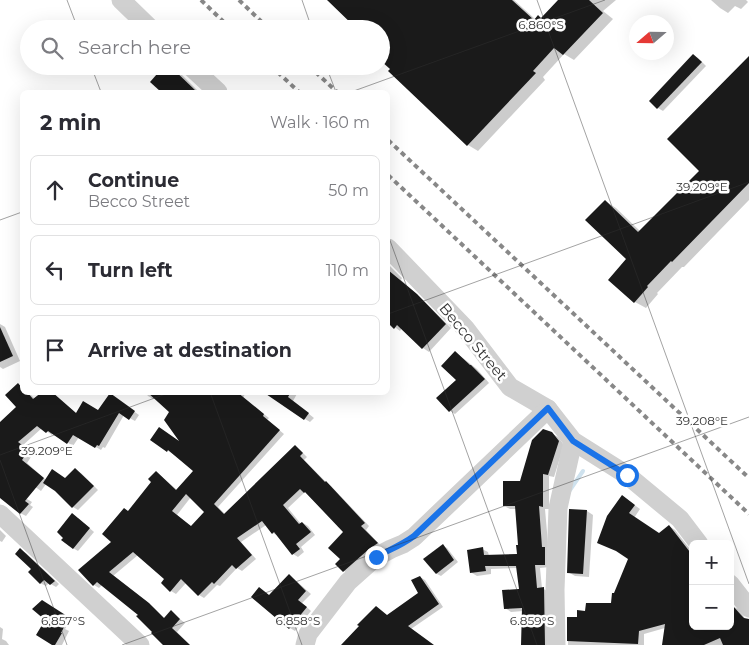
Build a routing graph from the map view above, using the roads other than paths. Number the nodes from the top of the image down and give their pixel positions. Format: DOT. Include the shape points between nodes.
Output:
graph roads {
  1 [pos="121,0"];
  2 [pos="142,20"];
  3 [pos="200,75"];
  4 [pos="216,90"];
  5 [pos="390,250"];
  6 [pos="548,408"];
  7 [pos="573,441"];
  8 [pos="0,514"];
  9 [pos="696,540"];
  10 [pos="731,585"];
  11 [pos="749,608"];
  12 [pos="140,645"];
  13 [pos="305,645"];
  14 [pos="556,645"];
  1 -- 2 [label="street"];
  3 -- 4 [label="street"];
  5 -- 6 [label="street, Becco Street" via="465,328 510,387"];
  6 -- 7 [label="street, Becco Street"];
  6 -- 13 [label="street" via="414,536 376,557 348,582 308,634"];
  7 -- 9 [label="street, Becco Street" via="627,475 680,520"];
  7 -- 14 [label="street" via="558,508"];
  8 -- 12 [label="street"];
  10 -- 11 [label="street"];
}
